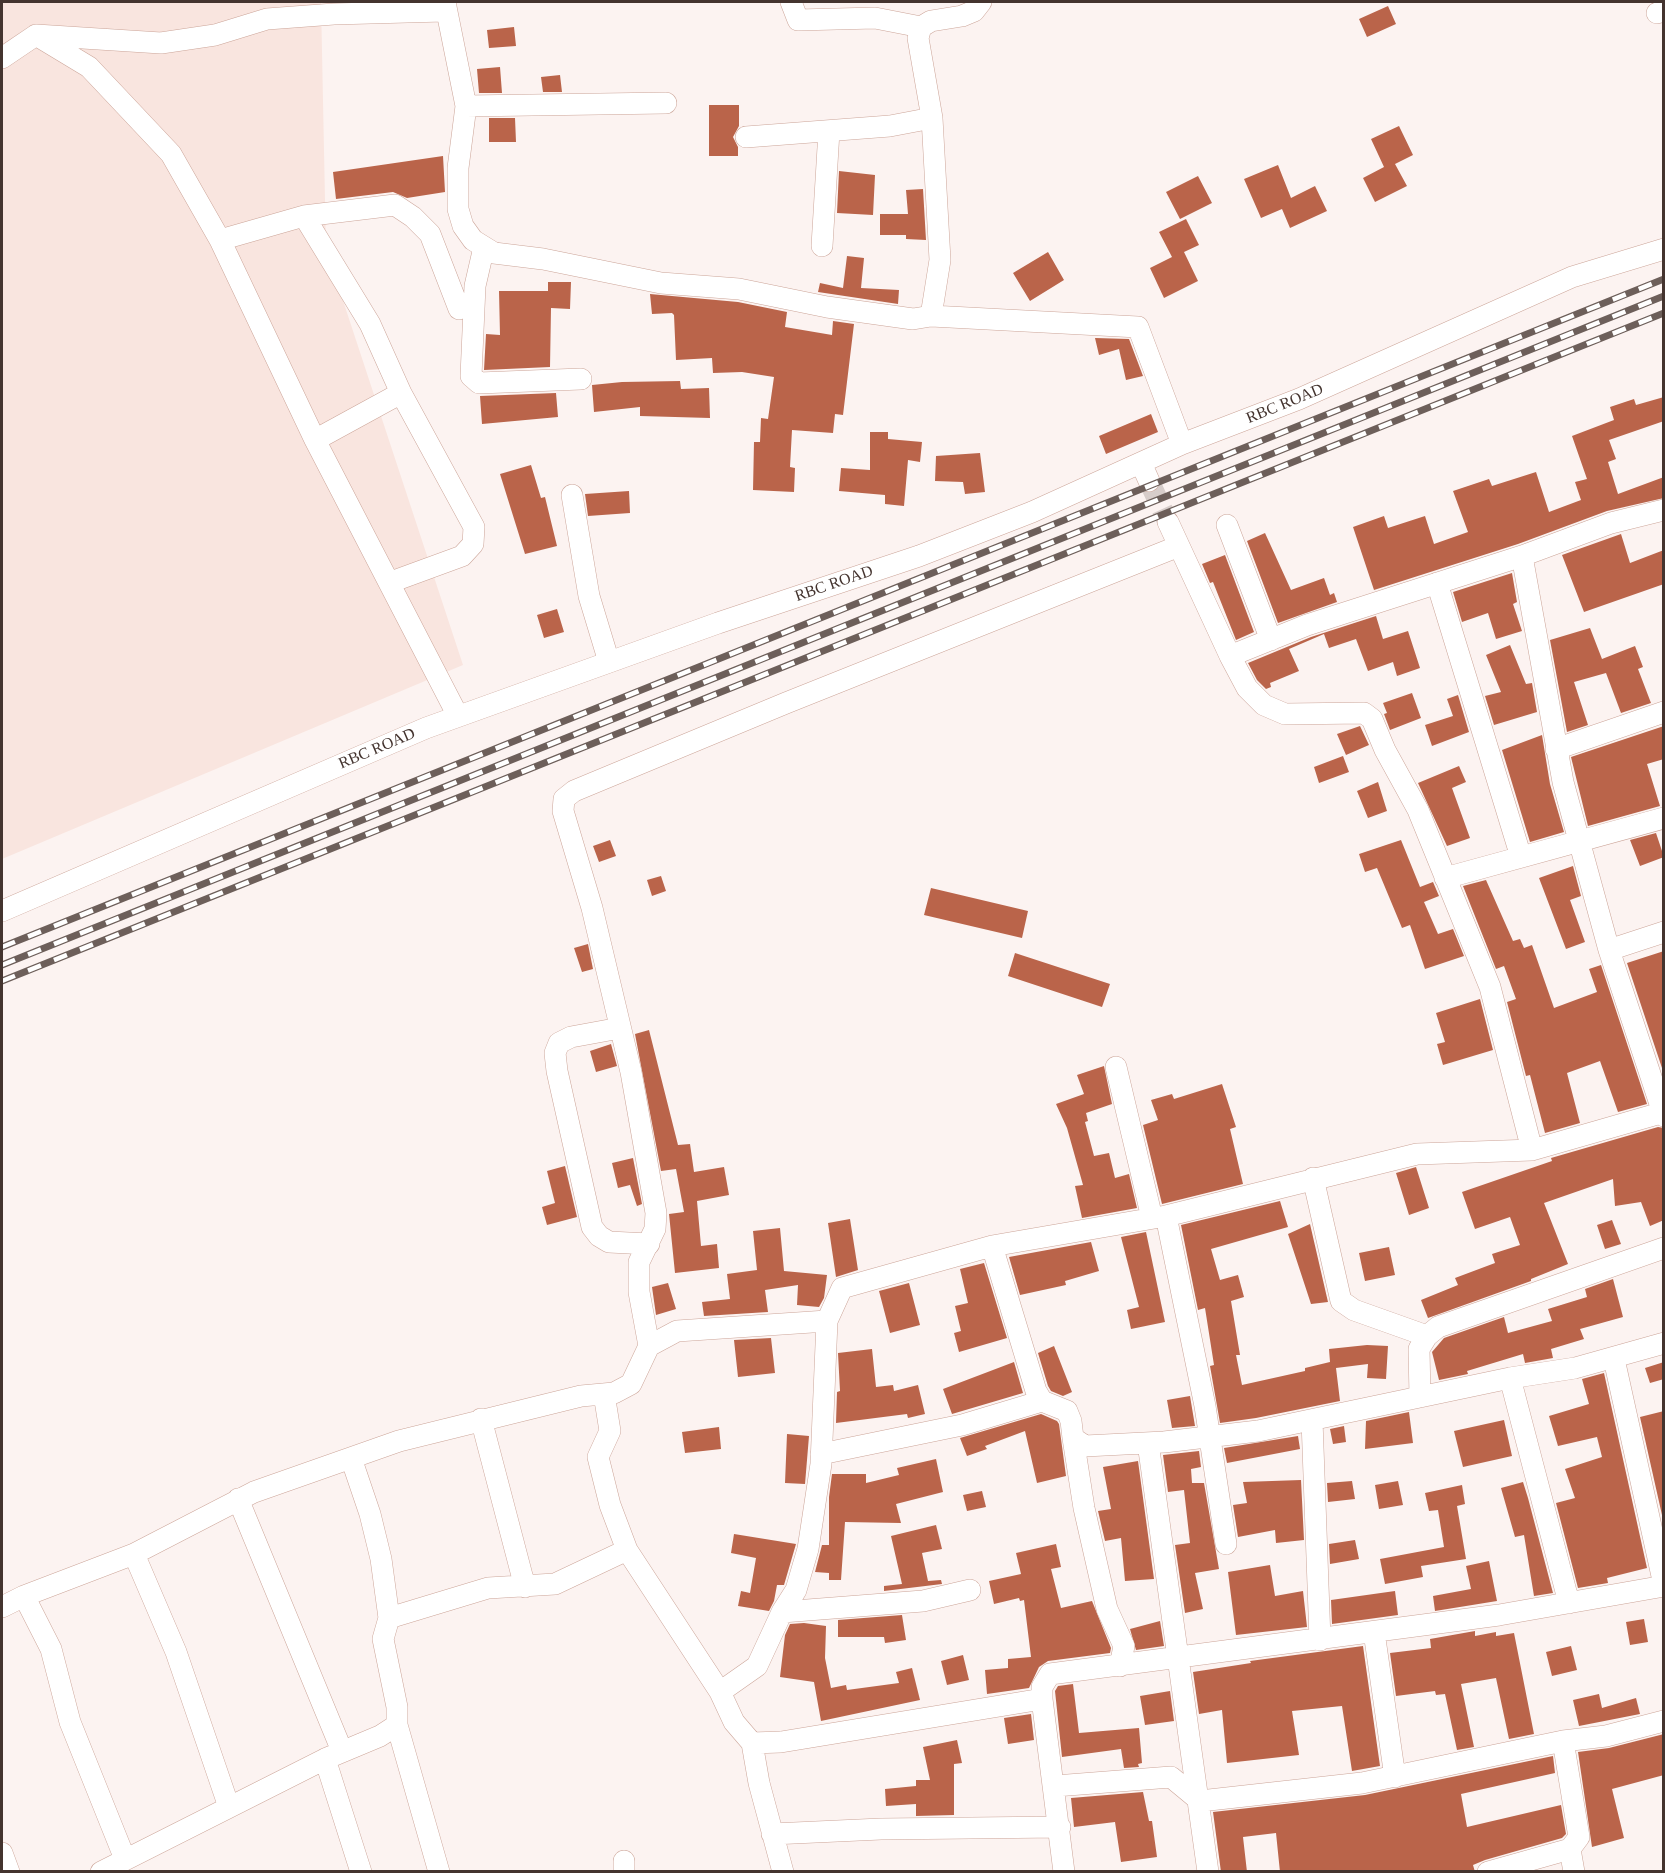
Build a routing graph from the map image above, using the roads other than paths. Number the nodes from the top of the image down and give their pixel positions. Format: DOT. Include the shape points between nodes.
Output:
graph roads {
  1 [pos="791,2"];
  2 [pos="981,2"];
  3 [pos="445,6"];
  4 [pos="333,8"];
  5 [pos="263,10"];
  6 [pos="921,27"];
  7 [pos="36,35"];
  8 [pos="2,58"];
  9 [pos="666,103"];
  10 [pos="466,106"];
  11 [pos="932,118"];
  12 [pos="830,131"];
  13 [pos="746,137"];
  14 [pos="304,216"];
  15 [pos="220,240"];
  16 [pos="822,246"];
  17 [pos="484,247"];
  18 [pos="1664,249"];
  19 [pos="459,309"];
  20 [pos="931,316"];
  21 [pos="581,379"];
  22 [pos="401,393"];
  23 [pos="315,440"];
  24 [pos="1182,444"];
  25 [pos="572,495"];
  26 [pos="1664,510"];
  27 [pos="1168,522"];
  28 [pos="1227,525"];
  29 [pos="1179,546"];
  30 [pos="1522,556"];
  31 [pos="391,582"];
  32 [pos="1437,583"];
  33 [pos="1271,640"];
  34 [pos="1230,656"];
  35 [pos="609,662"];
  36 [pos="1664,712"];
  37 [pos="458,716"];
  38 [pos="1556,749"];
  39 [pos="1664,818"];
  40 [pos="1579,840"];
  41 [pos="1521,857"];
  42 [pos="1445,878"];
  43 [pos="2,911"];
  44 [pos="1664,932"];
  45 [pos="1609,951"];
  46 [pos="620,1028"];
  47 [pos="1116,1067"];
  48 [pos="1663,1114"];
  49 [pos="1532,1150"];
  50 [pos="1313,1179"];
  51 [pos="1159,1217"];
  52 [pos="650,1244"];
  53 [pos="992,1246"];
  54 [pos="1664,1248"];
  55 [pos="827,1321"];
  56 [pos="1427,1336"];
  57 [pos="1664,1342"];
  58 [pos="649,1346"];
  59 [pos="1614,1359"];
  60 [pos="1510,1378"];
  61 [pos="604,1394"];
  62 [pos="1420,1397"];
  63 [pos="1042,1401"];
  64 [pos="481,1419"];
  65 [pos="1312,1420"];
  66 [pos="1208,1437"];
  67 [pos="1073,1438"];
  68 [pos="1148,1443"];
  69 [pos="821,1454"];
  70 [pos="351,1458"];
  71 [pos="238,1499"];
  72 [pos="1226,1544"];
  73 [pos="627,1550"];
  74 [pos="134,1554"];
  75 [pos="1664,1586"];
  76 [pos="525,1587"];
  77 [pos="970,1590"];
  78 [pos="24,1596"];
  79 [pos="1569,1603"];
  80 [pos="2,1607"];
  81 [pos="783,1612"];
  82 [pos="389,1618"];
  83 [pos="1374,1632"];
  84 [pos="1320,1640"];
  85 [pos="1177,1659"];
  86 [pos="1120,1666"];
  87 [pos="720,1692"];
  88 [pos="1042,1699"];
  89 [pos="1664,1720"];
  90 [pos="397,1725"];
  91 [pos="1563,1741"];
  92 [pos="752,1743"];
  93 [pos="334,1755"];
  94 [pos="1395,1777"];
  95 [pos="1055,1786"];
  96 [pos="1200,1801"];
  97 [pos="229,1807"];
  98 [pos="1060,1827"];
  99 [pos="772,1834"];
  100 [pos="1570,1849"];
  101 [pos="2,1853"];
  102 [pos="125,1858"];
  103 [pos="9,1872"];
  104 [pos="101,1872"];
  105 [pos="361,1872"];
  106 [pos="439,1872"];
  107 [pos="783,1872"];
  108 [pos="1065,1872"];
  109 [pos="1208,1872"];
  110 [pos="1488,1872"];
  111 [pos="1574,1872"];
  1 -- 6 [label="street" via="798,20 875,18"];
  2 -- 6 [label="street" via="968,14 931,21"];
  3 -- 4 [label="street"];
  3 -- 10 [label="street"];
  4 -- 5 [label="street"];
  5 -- 7 [label="street" via="215,35 161,43"];
  6 -- 11 [label="street" via="918,38"];
  7 -- 8 [label="street"];
  7 -- 15 [label="street" via="89,67 171,154"];
  9 -- 10 [label="street"];
  10 -- 17 [label="street" via="458,168 458,209 463,226"];
  11 -- 12 [label="street"];
  11 -- 20 [label="street" via="940,260"];
  12 -- 13 [label="street"];
  12 -- 16 [label="street"];
  14 -- 15 [label="street"];
  14 -- 19 [label="street" via="395,205 430,234"];
  14 -- 22 [label="street" via="370,324"];
  15 -- 23 [label="street"];
  17 -- 20 [label="street" via="495,253 661,283 739,289 913,319"];
  17 -- 21 [label="street" via="475,286 471,376 479,383"];
  18 -- 24 [label="street, RBC ROAD" via="1572,277 1299,399"];
  20 -- 24 [label="street" via="1138,327"];
  22 -- 23 [label="street"];
  22 -- 31 [label="street" via="474,527 473,544 462,556"];
  23 -- 31 [label="street"];
  24 -- 35 [label="street, RBC ROAD" via="1145,472 919,556"];
  25 -- 35 [label="street" via="589,596"];
  26 -- 30 [label="street" via="1611,523"];
  27 -- 29 [label="street"];
  28 -- 33 [label="street"];
  29 -- 34 [label="street"];
  29 -- 46 [label="street" via="786,703 574,791 564,799 563,811 592,908"];
  30 -- 32 [label="street"];
  30 -- 38 [label="street"];
  31 -- 37 [label="street"];
  32 -- 33 [label="street"];
  32 -- 41 [label="street"];
  33 -- 34 [label="street"];
  34 -- 42 [label="street" via="1247,688 1264,705 1285,714 1364,713 1372,718 1384,750 1418,810"];
  35 -- 37 [label="street, RBC ROAD"];
  36 -- 38 [label="street"];
  37 -- 43 [label="street, RBC ROAD"];
  38 -- 40 [label="street"];
  39 -- 40 [label="street"];
  40 -- 41 [label="street"];
  40 -- 45 [label="street"];
  41 -- 42 [label="street"];
  42 -- 49 [label="street" via="1490,987"];
  44 -- 45 [label="street"];
  45 -- 48 [label="street"];
  46 -- 52 [label="street" via="656,1213"];
  46 -- 52 [label="street" via="559,1043 555,1053 557,1071 592,1227 609,1242"];
  47 -- 51 [label="street"];
  48 -- 49 [label="street"];
  49 -- 50 [label="street" via="1417,1154"];
  50 -- 51 [label="street"];
  50 -- 56 [label="street" via="1341,1301 1354,1310"];
  51 -- 53 [label="street"];
  51 -- 66 [label="street" via="1205,1406"];
  52 -- 58 [label="street" via="639,1262 639,1292"];
  53 -- 55 [label="street" via="842,1288"];
  53 -- 63 [label="street"];
  54 -- 56 [label="street" via="1438,1327"];
  55 -- 58 [label="street" via="677,1331"];
  55 -- 69 [label="street"];
  56 -- 62 [label="street" via="1419,1349"];
  57 -- 59 [label="street"];
  58 -- 61 [label="street" via="631,1384"];
  59 -- 60 [label="street"];
  59 -- 75 [label="street"];
  60 -- 62 [label="street"];
  60 -- 79 [label="street"];
  61 -- 64 [label="street"];
  61 -- 73 [label="street" via="610,1431 598,1457"];
  62 -- 65 [label="street"];
  63 -- 67 [label="street" via="1067,1411"];
  63 -- 69 [label="street" via="962,1425"];
  64 -- 70 [label="street"];
  64 -- 76 [label="street"];
  65 -- 66 [label="street"];
  65 -- 84 [label="street"];
  66 -- 68 [label="street"];
  66 -- 72 [label="street"];
  67 -- 68 [label="street" via="1085,1446"];
  67 -- 86 [label="street" via="1107,1609 1124,1646"];
  68 -- 85 [label="street"];
  69 -- 81 [label="street" via="808,1550 796,1590"];
  70 -- 71 [label="street"];
  70 -- 82 [label="street" via="378,1547"];
  71 -- 74 [label="street"];
  71 -- 93 [label="street"];
  73 -- 76 [label="street" via="555,1584"];
  73 -- 87 [label="street"];
  74 -- 78 [label="street"];
  74 -- 97 [label="street" via="176,1652"];
  75 -- 79 [label="street"];
  76 -- 82 [label="street" via="488,1588"];
  77 -- 81 [label="street" via="923,1601"];
  78 -- 80 [label="street"];
  78 -- 102 [label="street" via="51,1649 70,1722"];
  79 -- 83 [label="street"];
  81 -- 87 [label="street" via="757,1666"];
  82 -- 90 [label="street" via="383,1639"];
  83 -- 84 [label="street"];
  83 -- 94 [label="street"];
  84 -- 85 [label="street"];
  85 -- 86 [label="street"];
  85 -- 96 [label="street"];
  86 -- 88 [label="street" via="1050,1674 1042,1687"];
  87 -- 92 [label="street" via="734,1722"];
  88 -- 92 [label="street" via="782,1742"];
  88 -- 95 [label="street"];
  89 -- 91 [label="street" via="1606,1736"];
  90 -- 93 [label="street"];
  90 -- 106 [label="street"];
  91 -- 94 [label="street"];
  91 -- 100 [label="street" via="1579,1837"];
  92 -- 99 [label="street"];
  93 -- 97 [label="street"];
  93 -- 105 [label="street"];
  94 -- 96 [label="street"];
  95 -- 96 [label="street" via="1172,1777"];
  95 -- 98 [label="street"];
  96 -- 109 [label="street"];
  97 -- 102 [label="street"];
  98 -- 99 [label="street"];
  98 -- 108 [label="street"];
  99 -- 107 [label="street"];
  100 -- 110 [label="street"];
  100 -- 111 [label="street"];
  101 -- 103 [label="street"];
  102 -- 104 [label="street"];
}
